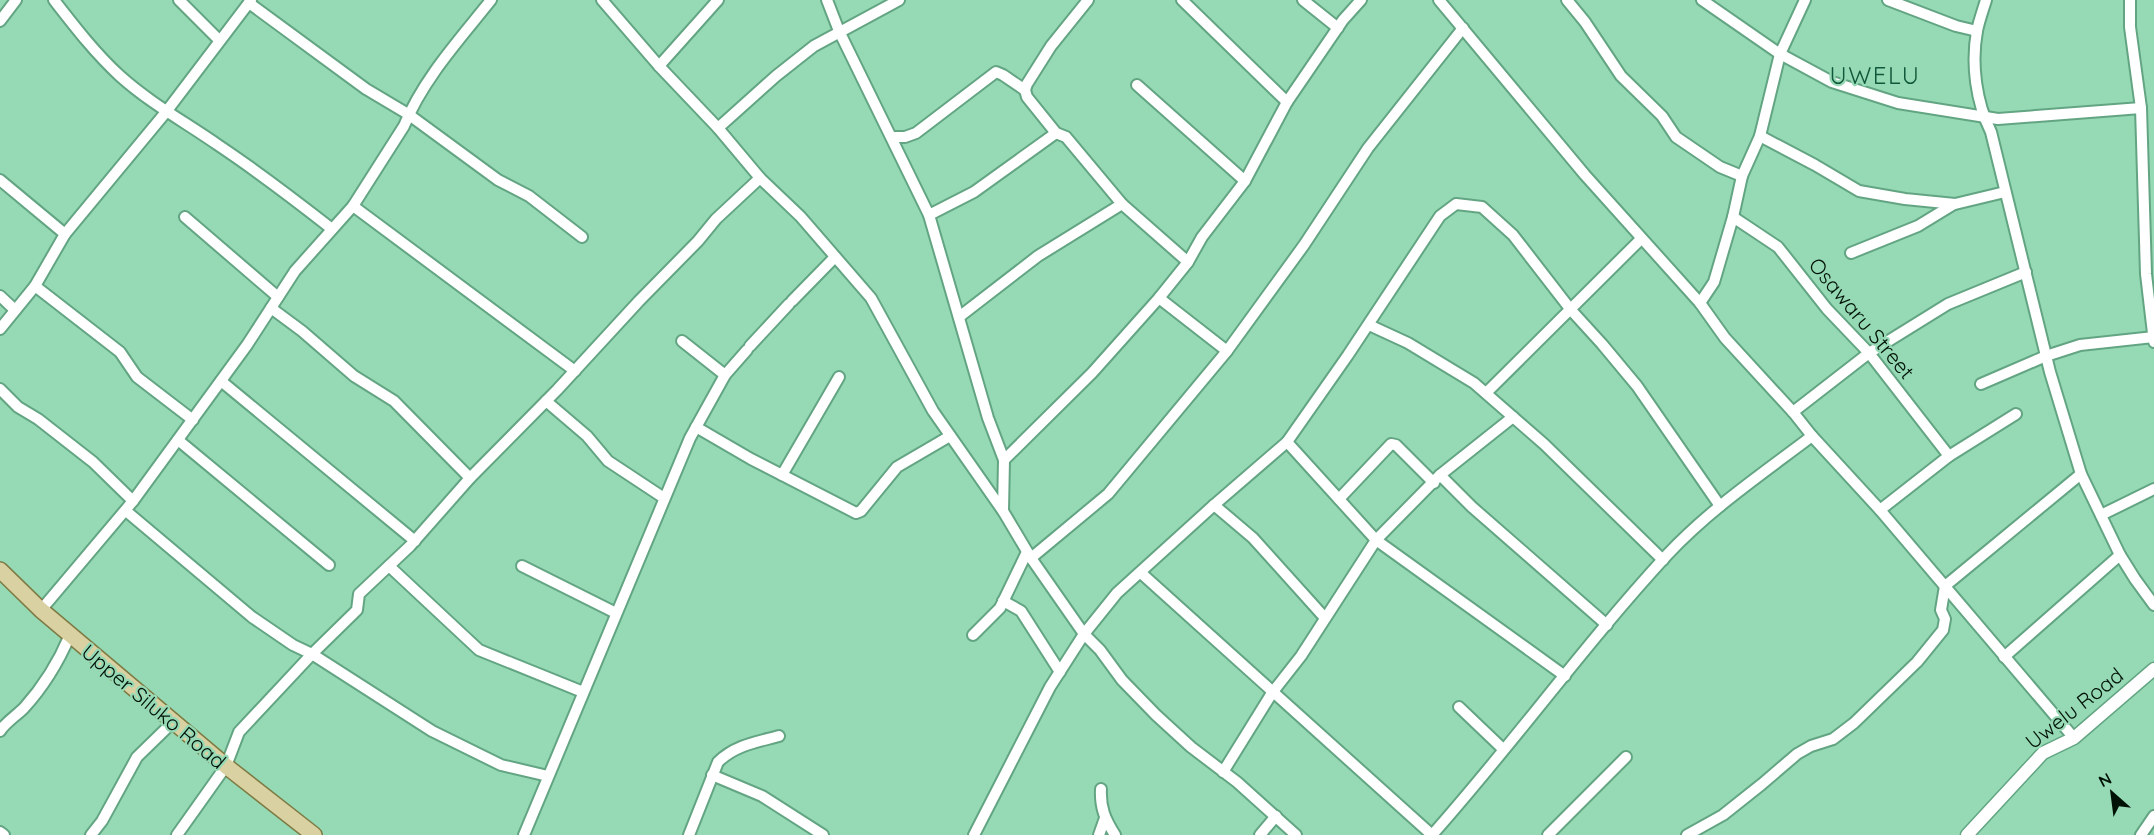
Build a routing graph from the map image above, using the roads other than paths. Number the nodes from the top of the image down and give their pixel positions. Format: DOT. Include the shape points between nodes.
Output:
graph roads {
  1 [pos="16,0"];
  2 [pos="54,0"];
  3 [pos="179,0"];
  4 [pos="491,0"];
  5 [pos="602,0"];
  6 [pos="717,0"];
  7 [pos="826,0"];
  8 [pos="898,0"];
  9 [pos="1088,0"];
  10 [pos="1182,0"];
  11 [pos="1303,0"];
  12 [pos="1361,0"];
  13 [pos="1438,0"];
  14 [pos="1567,0"];
  15 [pos="1702,0"];
  16 [pos="1805,0"];
  17 [pos="1888,0"];
  18 [pos="1986,0"];
  19 [pos="2130,0"];
  20 [pos="250,1"];
  21 [pos="0,21"];
  22 [pos="1338,28"];
  23 [pos="1464,28"];
  24 [pos="839,31"];
  25 [pos="1977,31"];
  26 [pos="219,40"];
  27 [pos="1780,54"];
  28 [pos="659,66"];
  29 [pos="1137,85"];
  30 [pos="1025,90"];
  31 [pos="1287,102"];
  32 [pos="2141,108"];
  33 [pos="166,112"];
  34 [pos="408,114"];
  35 [pos="1984,117"];
  36 [pos="718,128"];
  37 [pos="1056,133"];
  38 [pos="1760,136"];
  39 [pos="892,137"];
  40 [pos="1742,176"];
  41 [pos="760,178"];
  42 [pos="0,180"];
  43 [pos="1245,181"];
  44 [pos="2005,192"];
  45 [pos="1122,204"];
  46 [pos="1954,204"];
  47 [pos="353,206"];
  48 [pos="928,215"];
  49 [pos="185,217"];
  50 [pos="1733,217"];
  51 [pos="332,229"];
  52 [pos="65,234"];
  53 [pos="582,237"];
  54 [pos="1641,239"];
  55 [pos="1851,253"];
  56 [pos="835,257"];
  57 [pos="1188,262"];
  58 [pos="2026,272"];
  59 [pos="35,285"];
  60 [pos="0,296"];
  61 [pos="278,297"];
  62 [pos="1159,298"];
  63 [pos="1700,303"];
  64 [pos="271,308"];
  65 [pos="15,310"];
  66 [pos="1571,310"];
  67 [pos="959,317"];
  68 [pos="1369,325"];
  69 [pos="0,329"];
  70 [pos="2154,337"];
  71 [pos="682,341"];
  72 [pos="2154,342"];
  73 [pos="1227,351"];
  74 [pos="1869,353"];
  75 [pos="2046,356"];
  76 [pos="574,371"];
  77 [pos="725,375"];
  78 [pos="839,377"];
  79 [pos="221,381"];
  80 [pos="1981,384"];
  81 [pos="0,389"];
  82 [pos="1486,393"];
  83 [pos="546,401"];
  84 [pos="1793,412"];
  85 [pos="2016,414"];
  86 [pos="1513,417"];
  87 [pos="193,420"];
  88 [pos="696,427"];
  89 [pos="950,436"];
  90 [pos="1812,436"];
  91 [pos="178,440"];
  92 [pos="1287,442"];
  93 [pos="1949,456"];
  94 [pos="1004,460"];
  95 [pos="2081,474"];
  96 [pos="782,475"];
  97 [pos="471,478"];
  98 [pos="1437,479"];
  99 [pos="2154,489"];
  100 [pos="664,498"];
  101 [pos="1339,499"];
  102 [pos="133,501"];
  103 [pos="1214,505"];
  104 [pos="1719,506"];
  105 [pos="1880,510"];
  106 [pos="126,511"];
  107 [pos="1002,511"];
  108 [pos="2101,515"];
  109 [pos="1376,540"];
  110 [pos="415,541"];
  111 [pos="1029,555"];
  112 [pos="2120,555"];
  113 [pos="1663,560"];
  114 [pos="329,565"];
  115 [pos="389,566"];
  116 [pos="522,566"];
  117 [pos="0,570"];
  118 [pos="1140,573"];
  119 [pos="1945,586"];
  120 [pos="1003,601"];
  121 [pos="2154,605"];
  122 [pos="41,610"];
  123 [pos="616,613"];
  124 [pos="1325,618"];
  125 [pos="1607,625"];
  126 [pos="1084,634"];
  127 [pos="70,635"];
  128 [pos="973,635"];
  129 [pos="312,654"];
  130 [pos="2004,657"];
  131 [pos="2154,669"];
  132 [pos="1060,672"];
  133 [pos="1565,676"];
  134 [pos="583,692"];
  135 [pos="1272,693"];
  136 [pos="1459,707"];
  137 [pos="173,722"];
  138 [pos="0,731"];
  139 [pos="779,736"];
  140 [pos="2074,738"];
  141 [pos="1503,749"];
  142 [pos="1626,758"];
  143 [pos="226,766"];
  144 [pos="1223,772"];
  145 [pos="712,775"];
  146 [pos="548,776"];
  147 [pos="1101,789"];
  148 [pos="1276,816"];
  149 [pos="2154,816"];
  150 [pos="1105,818"];
  151 [pos="0,832"];
  152 [pos="1970,834"];
  153 [pos="4,835"];
  154 [pos="91,835"];
  155 [pos="177,835"];
  156 [pos="314,835"];
  157 [pos="524,835"];
  158 [pos="688,835"];
  159 [pos="823,835"];
  160 [pos="974,835"];
  161 [pos="1099,835"];
  162 [pos="1115,835"];
  163 [pos="1260,835"];
  164 [pos="1296,835"];
  165 [pos="1432,835"];
  166 [pos="1548,835"];
  167 [pos="1686,835"];
  168 [pos="2141,835"];
  1 -- 21 [label="street"];
  2 -- 33 [label="street" via="98,54"];
  3 -- 26 [label="street"];
  4 -- 34 [label="street" via="453,47"];
  5 -- 28 [label="street"];
  6 -- 28 [label="street"];
  7 -- 24 [label="street"];
  8 -- 24 [label="street"];
  9 -- 30 [label="street" via="1052,46"];
  10 -- 31 [label="street"];
  11 -- 22 [label="street"];
  12 -- 22 [label="street"];
  13 -- 23 [label="street"];
  14 -- 40 [label="street" via="1621,76 1662,116 1676,137 1720,167"];
  15 -- 27 [label="street"];
  16 -- 27 [label="street"];
  17 -- 25 [label="street"];
  18 -- 25 [label="street"];
  19 -- 32 [label="street"];
  20 -- 26 [label="street"];
  20 -- 34 [label="street" via="366,89"];
  22 -- 31 [label="street"];
  23 -- 54 [label="street"];
  23 -- 73 [label="street" via="1368,148 1305,244"];
  24 -- 36 [label="street" via="784,70"];
  24 -- 39 [label="street"];
  25 -- 35 [label="street" via="1977,89"];
  26 -- 33 [label="street"];
  27 -- 35 [label="street" via="1832,81 1898,103"];
  27 -- 38 [label="street"];
  28 -- 36 [label="street"];
  29 -- 43 [label="street"];
  30 -- 37 [label="street"];
  30 -- 39 [label="street" via="996,72 916,133"];
  31 -- 43 [label="street"];
  32 -- 35 [label="street" via="2012,119"];
  32 -- 70 [label="street" via="2146,274"];
  33 -- 51 [label="street" via="259,173"];
  33 -- 52 [label="street"];
  34 -- 47 [label="street"];
  34 -- 53 [label="street"];
  35 -- 44 [label="street"];
  36 -- 41 [label="street"];
  37 -- 45 [label="street" via="1066,137"];
  37 -- 48 [label="street" via="974,192"];
  38 -- 40 [label="street"];
  38 -- 46 [label="street" via="1859,191"];
  39 -- 48 [label="street"];
  40 -- 50 [label="street"];
  41 -- 56 [label="street"];
  41 -- 76 [label="street" via="716,219"];
  42 -- 52 [label="street"];
  43 -- 57 [label="street"];
  44 -- 46 [label="street"];
  44 -- 58 [label="street"];
  45 -- 57 [label="street"];
  45 -- 67 [label="street" via="1038,256"];
  46 -- 55 [label="street" via="1918,226"];
  47 -- 51 [label="street"];
  47 -- 76 [label="street"];
  48 -- 67 [label="street"];
  49 -- 61 [label="street"];
  50 -- 63 [label="street" via="1714,282"];
  50 -- 74 [label="street, Osawaru Street" via="1778,247 1827,309"];
  51 -- 61 [label="street"];
  52 -- 59 [label="street"];
  54 -- 63 [label="street"];
  54 -- 66 [label="street"];
  56 -- 77 [label="street"];
  56 -- 89 [label="street" via="871,298"];
  57 -- 62 [label="street"];
  58 -- 74 [label="street" via="1947,304"];
  58 -- 75 [label="street"];
  59 -- 65 [label="street"];
  59 -- 87 [label="street" via="120,352 137,376"];
  60 -- 65 [label="street"];
  61 -- 64 [label="street"];
  62 -- 73 [label="street"];
  62 -- 94 [label="street" via="1092,373"];
  63 -- 84 [label="street" via="1725,338"];
  64 -- 79 [label="street"];
  64 -- 97 [label="street" via="393,402"];
  65 -- 69 [label="street"];
  66 -- 68 [label="street" via="1513,235 1482,207 1456,204 1440,216"];
  66 -- 82 [label="street"];
  66 -- 104 [label="street" via="1637,386"];
  67 -- 94 [label="street"];
  68 -- 82 [label="street" via="1408,343"];
  68 -- 92 [label="street"];
  70 -- 72 [label="street"];
  70 -- 75 [label="street" via="2080,345"];
  71 -- 77 [label="street"];
  73 -- 111 [label="street" via="1108,494"];
  74 -- 84 [label="street"];
  74 -- 93 [label="street, Osawaru Street"];
  75 -- 80 [label="street"];
  75 -- 95 [label="street"];
  76 -- 83 [label="street"];
  77 -- 88 [label="street"];
  78 -- 96 [label="street"];
  79 -- 87 [label="street"];
  79 -- 110 [label="street"];
  81 -- 102 [label="street" via="18,408 93,462"];
  82 -- 86 [label="street"];
  83 -- 97 [label="street"];
  83 -- 100 [label="street" via="587,436 608,461"];
  84 -- 90 [label="street"];
  85 -- 93 [label="street"];
  86 -- 98 [label="street"];
  86 -- 113 [label="street"];
  87 -- 91 [label="street"];
  88 -- 96 [label="street"];
  88 -- 100 [label="street"];
  89 -- 96 [label="street" via="897,467 861,512 856,513"];
  89 -- 107 [label="street"];
  90 -- 104 [label="street"];
  90 -- 105 [label="street"];
  91 -- 102 [label="street"];
  91 -- 114 [label="street"];
  92 -- 101 [label="street"];
  92 -- 103 [label="street"];
  93 -- 105 [label="street"];
  94 -- 107 [label="street"];
  95 -- 108 [label="street"];
  95 -- 119 [label="street"];
  97 -- 110 [label="street"];
  98 -- 101 [label="street" via="1390,444"];
  98 -- 109 [label="street"];
  98 -- 125 [label="street"];
  99 -- 108 [label="street"];
  100 -- 123 [label="street"];
  101 -- 109 [label="street"];
  102 -- 106 [label="street"];
  103 -- 118 [label="street"];
  103 -- 124 [label="street" via="1253,538"];
  104 -- 113 [label="street"];
  105 -- 119 [label="street"];
  106 -- 122 [label="street"];
  106 -- 129 [label="street" via="252,617"];
  107 -- 111 [label="street"];
  108 -- 112 [label="street"];
  109 -- 124 [label="street"];
  109 -- 133 [label="street"];
  110 -- 115 [label="street"];
  111 -- 120 [label="street"];
  111 -- 126 [label="street"];
  112 -- 121 [label="street"];
  112 -- 130 [label="street"];
  113 -- 125 [label="street"];
  115 -- 129 [label="street" via="359,594 357,610"];
  115 -- 134 [label="street" via="479,650"];
  116 -- 123 [label="street"];
  117 -- 122 [label="main road, Upper Siluko Road"];
  118 -- 126 [label="street" via="1117,593"];
  118 -- 135 [label="street"];
  119 -- 130 [label="street"];
  119 -- 167 [label="street" via="1943,630 1917,662 1854,723 1833,739 1797,754 1722,815"];
  120 -- 128 [label="street"];
  120 -- 132 [label="street" via="1021,611"];
  122 -- 127 [label="main road, Upper Siluko Road"];
  123 -- 134 [label="street"];
  124 -- 135 [label="street"];
  125 -- 133 [label="street"];
  126 -- 132 [label="street"];
  126 -- 144 [label="street" via="1155,716"];
  127 -- 137 [label="main road, Upper Siluko Road"];
  127 -- 138 [label="street" via="60,660 25,707"];
  129 -- 143 [label="street" via="239,732"];
  129 -- 146 [label="street" via="432,731 501,765"];
  130 -- 140 [label="street"];
  131 -- 140 [label="street, Uwelu Road"];
  132 -- 160 [label="street"];
  133 -- 141 [label="street"];
  134 -- 146 [label="street"];
  135 -- 144 [label="street"];
  135 -- 165 [label="street"];
  136 -- 141 [label="street"];
  137 -- 143 [label="main road, Upper Siluko Road"];
  137 -- 154 [label="street" via="137,758"];
  139 -- 145 [label="street" via="737,747 718,762"];
  140 -- 152 [label="street, Uwelu Road" via="2043,753"];
  141 -- 165 [label="street"];
  142 -- 166 [label="street"];
  143 -- 155 [label="street"];
  143 -- 156 [label="main road, Upper Siluko Road"];
  144 -- 148 [label="street"];
  145 -- 158 [label="street"];
  145 -- 159 [label="street" via="762,796"];
  146 -- 157 [label="street"];
  147 -- 150 [label="street"];
  148 -- 163 [label="street"];
  148 -- 164 [label="street"];
  149 -- 168 [label="street"];
  150 -- 161 [label="street"];
  150 -- 162 [label="street"];
  151 -- 153 [label="street"];
}
